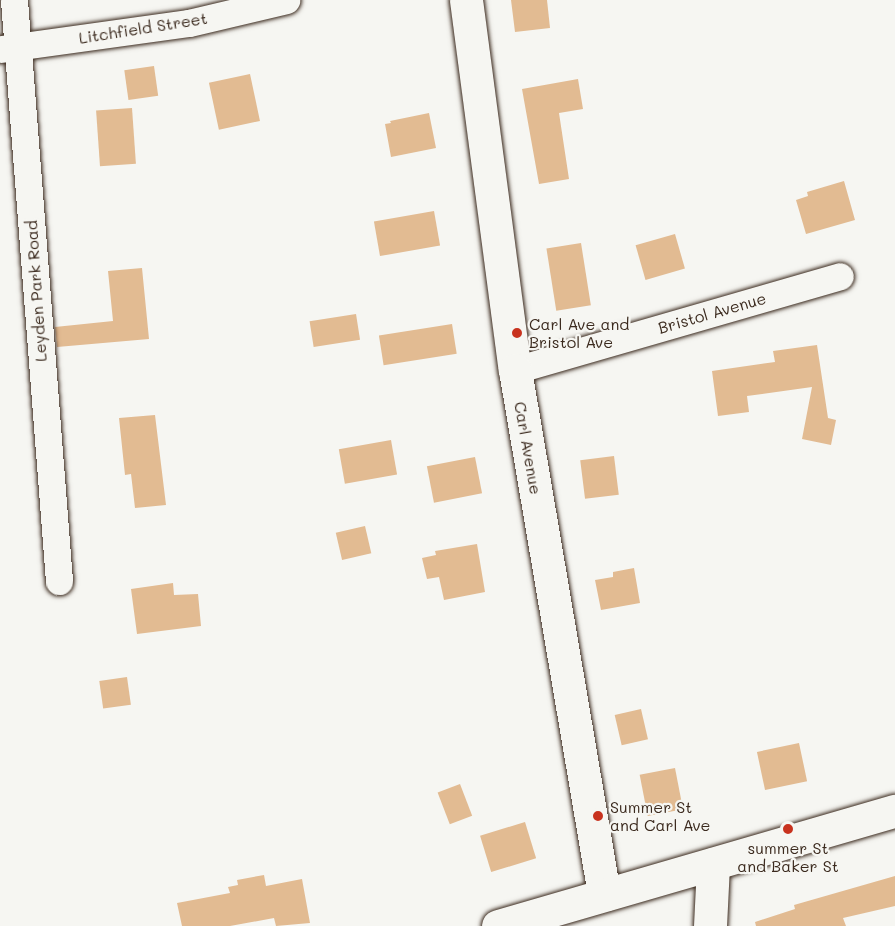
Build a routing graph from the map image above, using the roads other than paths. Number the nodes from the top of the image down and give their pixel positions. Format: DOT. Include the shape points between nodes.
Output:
graph roads {
  1 [pos="14,0"];
  2 [pos="285,0"];
  3 [pos="466,0"];
  4 [pos="9,48"];
  5 [pos="840,276"];
  6 [pos="515,370"];
  7 [pos="59,581"];
  8 [pos="895,811"];
  9 [pos="713,864"];
  10 [pos="604,894"];
  11 [pos="498,926"];
  12 [pos="710,926"];
  1 -- 4 [label="street, Leyden Park Road"];
  2 -- 4 [label="street, Litchfield Street" via="189,23"];
  3 -- 6 [label="street, Carl Avenue"];
  4 -- 7 [label="street, Leyden Park Road"];
  5 -- 6 [label="street, Bristol Avenue"];
  6 -- 10 [label="street, Carl Avenue"];
  8 -- 9 [label="street"];
  9 -- 10 [label="street"];
  9 -- 12 [label="street"];
  10 -- 11 [label="street"];
}
